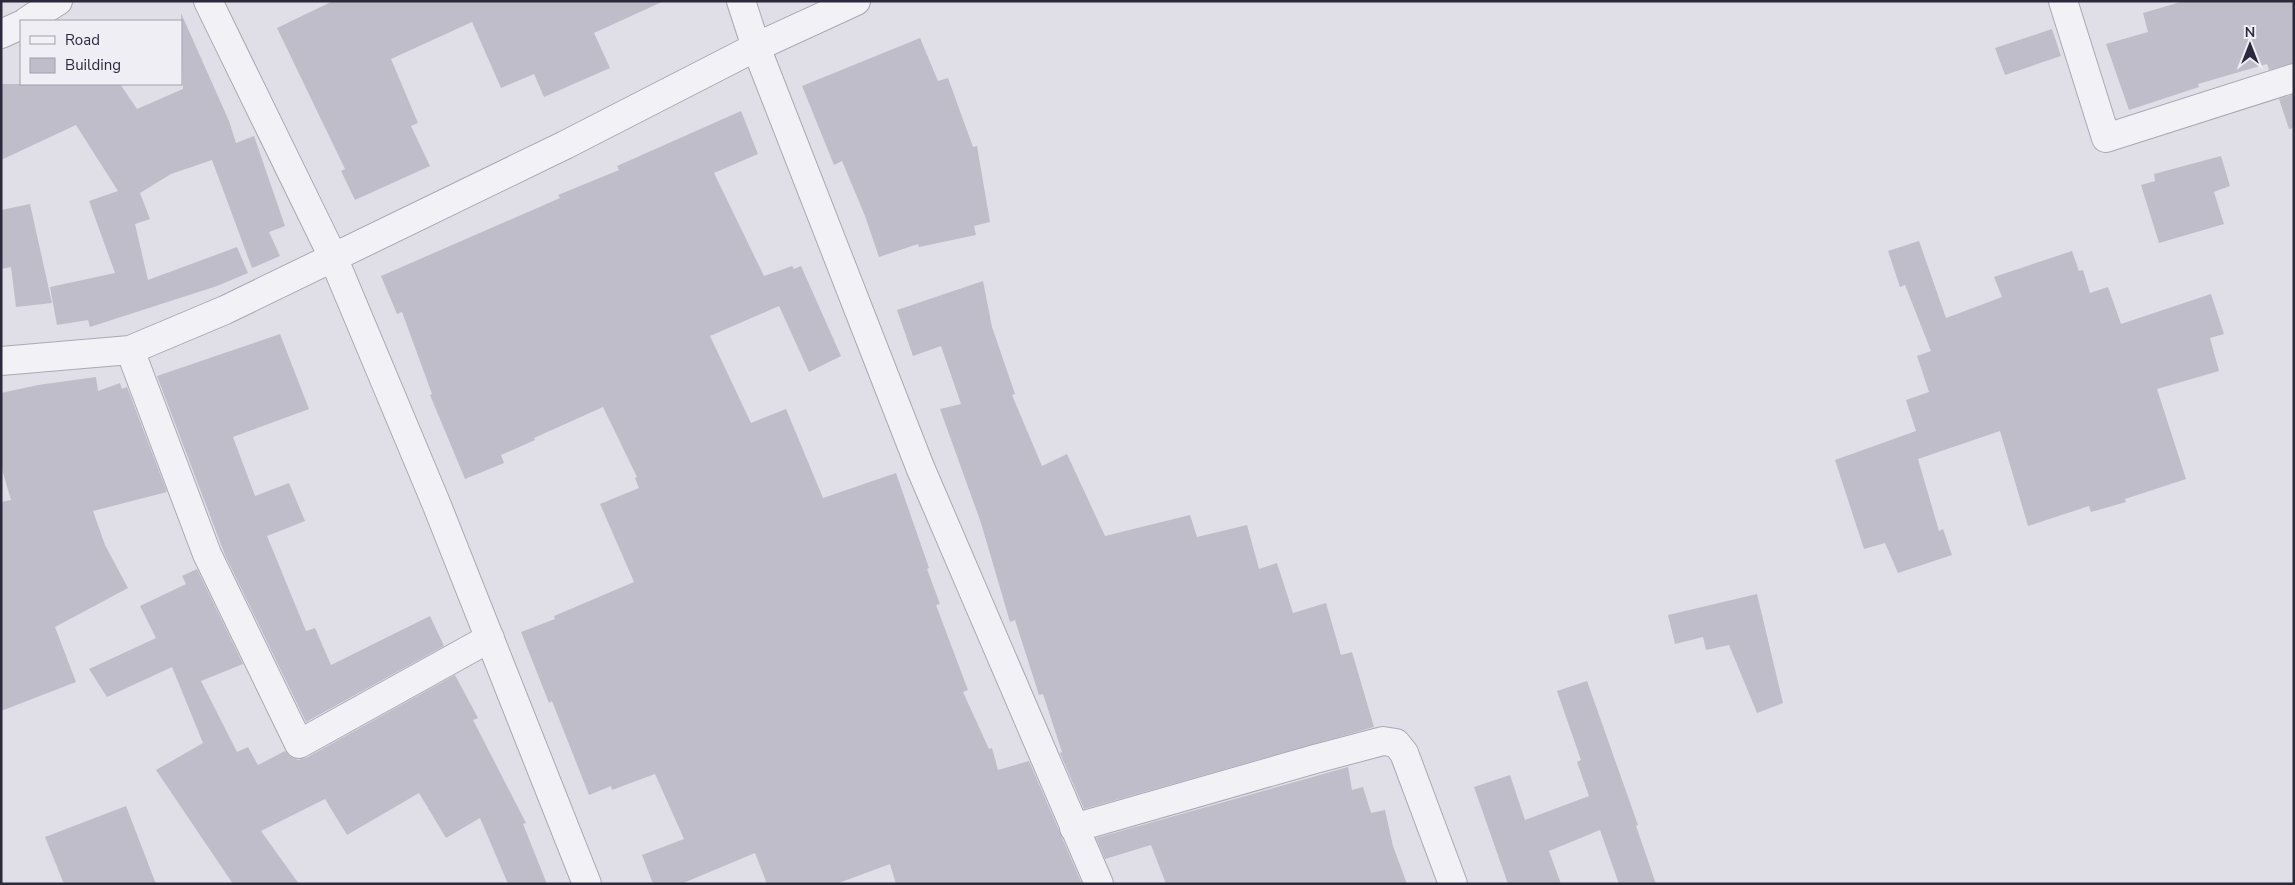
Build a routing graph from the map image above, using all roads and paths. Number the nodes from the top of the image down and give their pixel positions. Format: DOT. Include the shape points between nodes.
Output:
graph roads {
  1 [pos="58,1"];
  2 [pos="208,1"];
  3 [pos="741,1"];
  4 [pos="856,1"];
  5 [pos="2063,1"];
  6 [pos="29,20"];
  7 [pos="20,25"];
  8 [pos="1,34"];
  9 [pos="756,47"];
  10 [pos="2294,78"];
  11 [pos="333,257"];
  12 [pos="130,350"];
  13 [pos="1,361"];
  14 [pos="490,638"];
  15 [pos="1074,828"];
  16 [pos="587,884"];
  17 [pos="1099,884"];
  18 [pos="1453,884"];
  1 -- 6 [label="street"];
  2 -- 11 [label="street"];
  3 -- 9 [label="street"];
  4 -- 9 [label="street"];
  5 -- 10 [label="street" via="2106,138"];
  7 -- 8 [label="street"];
  9 -- 11 [label="street" via="566,145"];
  9 -- 15 [label="street" via="920,467"];
  11 -- 12 [label="street" via="225,310"];
  11 -- 14 [label="street"];
  12 -- 13 [label="street"];
  12 -- 14 [label="street" via="207,554 299,744"];
  14 -- 16 [label="street"];
  15 -- 17 [label="street"];
  15 -- 18 [label="street" via="1383,741 1396,743 1404,753"];
}
